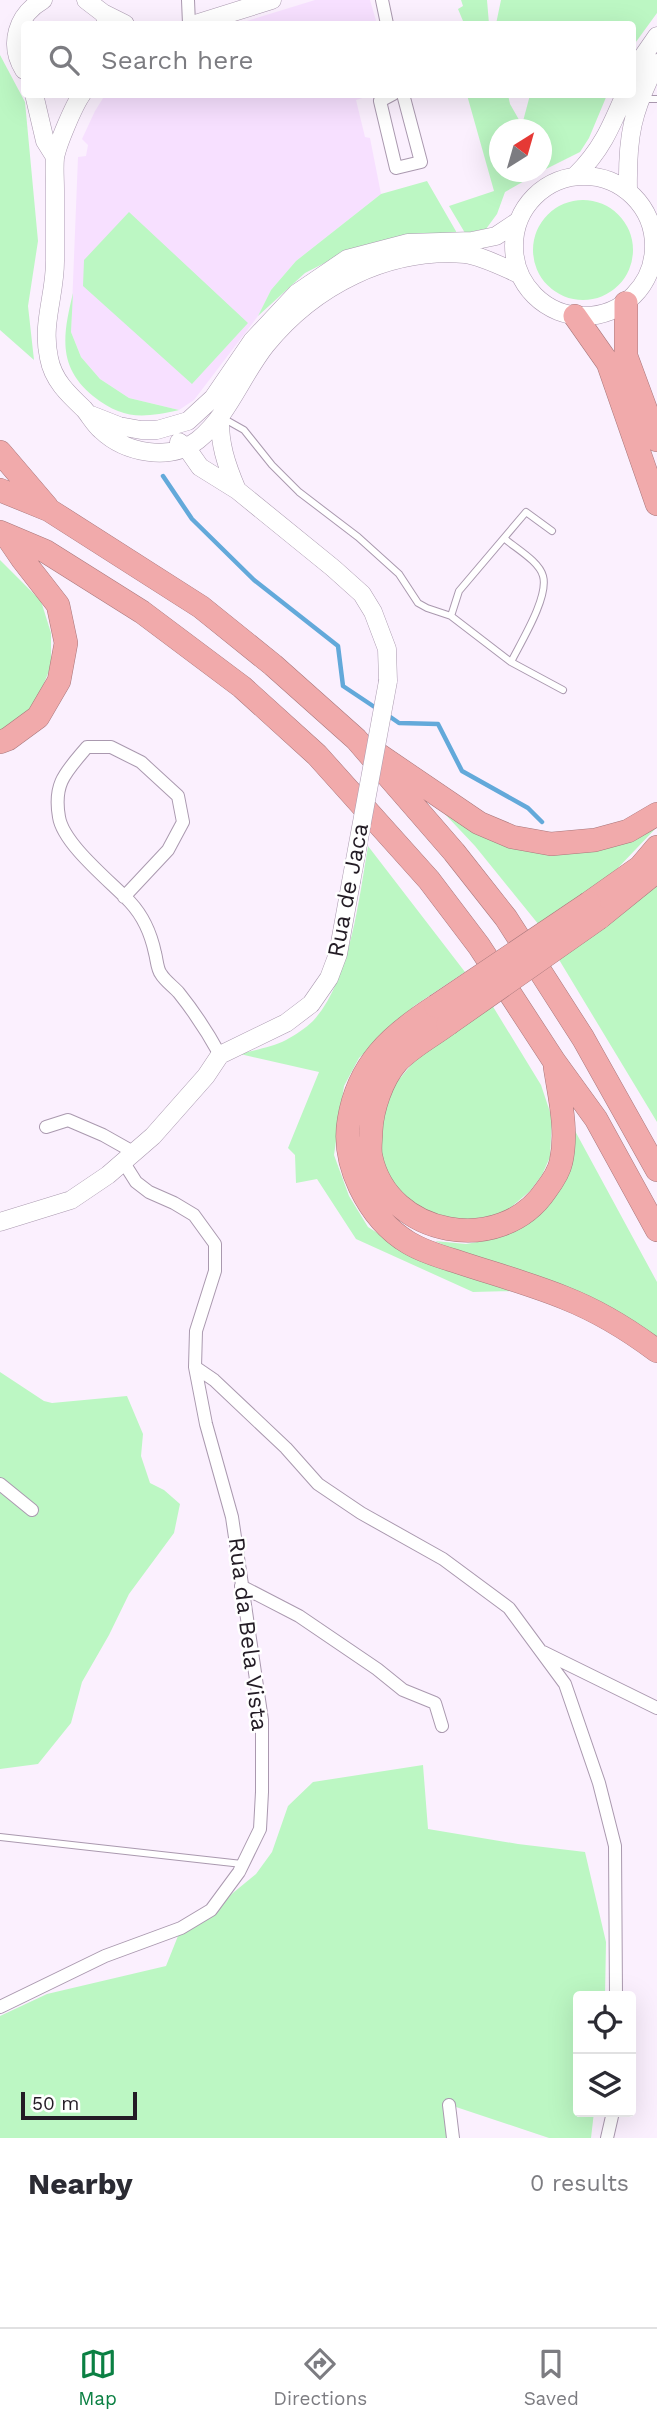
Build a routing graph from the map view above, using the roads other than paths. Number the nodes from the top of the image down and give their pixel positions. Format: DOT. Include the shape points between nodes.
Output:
graph roads {
  1 [pos="43,0"];
  2 [pos="86,0"];
  3 [pos="188,0"];
  4 [pos="272,0"];
  5 [pos="382,0"];
  6 [pos="23,13"];
  7 [pos="106,19"];
  8 [pos="189,21"];
  9 [pos="205,21"];
  10 [pos="386,21"];
  11 [pos="21,23"];
  12 [pos="0,31"];
  13 [pos="657,36"];
  14 [pos="0,37"];
  15 [pos="16,49"];
  16 [pos="21,62"];
  17 [pos="657,63"];
  18 [pos="636,69"];
  19 [pos="640,97"];
  20 [pos="35,98"];
  21 [pos="80,98"];
  22 [pos="386,98"];
  23 [pos="404,98"];
  24 [pos="55,157"];
  25 [pos="575,176"];
  26 [pos="628,190"];
  27 [pos="517,222"];
  28 [pos="654,224"];
  29 [pos="654,269"];
  30 [pos="519,274"];
  31 [pos="626,303"];
  32 [pos="575,316"];
  33 [pos="88,414"];
  34 [pos="220,416"];
  35 [pos="188,421"];
  36 [pos="157,430"];
  37 [pos="657,440"];
  38 [pos="186,447"];
  39 [pos="0,452"];
  40 [pos="237,489"];
  41 [pos="0,490"];
  42 [pos="657,504"];
  43 [pos="49,510"];
  44 [pos="552,531"];
  45 [pos="3,533"];
  46 [pos="503,538"];
  47 [pos="450,616"];
  48 [pos="511,662"];
  49 [pos="563,690"];
  50 [pos="356,739"];
  51 [pos="0,742"];
  52 [pos="657,814"];
  53 [pos="657,847"];
  54 [pos="657,872"];
  55 [pos="124,897"];
  56 [pos="594,911"];
  57 [pos="442,1015"];
  58 [pos="220,1055"];
  59 [pos="554,1061"];
  60 [pos="46,1127"];
  61 [pos="129,1158"];
  62 [pos="657,1170"];
  63 [pos="0,1222"];
  64 [pos="657,1230"];
  65 [pos="657,1351"];
  66 [pos="195,1367"];
  67 [pos="0,1484"];
  68 [pos="32,1510"];
  69 [pos="241,1586"];
  70 [pos="540,1650"];
  71 [pos="657,1708"];
  72 [pos="442,1726"];
  73 [pos="0,1836"];
  74 [pos="242,1864"];
  75 [pos="616,1991"];
  76 [pos="0,2007"];
  77 [pos="449,2105"];
  78 [pos="612,2117"];
  79 [pos="453,2138"];
  80 [pos="607,2138"];
  1 -- 6 [label="main road"];
  2 -- 7 [label="main road"];
  3 -- 8 [label="street"];
  4 -- 9 [label="main road"];
  5 -- 10 [label="street"];
  6 -- 12 [label="main road"];
  11 -- 15 [label="main road"];
  13 -- 18 [label="main road"];
  14 -- 15 [label="main road"];
  15 -- 16 [label="main road"];
  17 -- 19 [label="main road"];
  19 -- 25 [label="main road"];
  19 -- 26 [label="main road" via="627,150"];
  20 -- 24 [label="main road" via="45,141"];
  21 -- 24 [label="main road"];
  22 -- 23 [label="street" via="380,101 396,168 421,162"];
  24 -- 33 [label="main road" via="55,268 45,324 49,359 58,383"];
  25 -- 26 [label="main road" via="603,178"];
  25 -- 27 [label="main road" via="540,191"];
  26 -- 28 [label="main road"];
  27 -- 30 [label="main road" via="514,257"];
  27 -- 35 [label="main road" via="496,236 472,242 408,243 347,259 297,293 252,341 213,398"];
  28 -- 29 [label="main road"];
  29 -- 31 [label="main road"];
  30 -- 32 [label="main road" via="542,303"];
  30 -- 34 [label="main road" via="467,254 414,256 343,280 304,304 266,345"];
  31 -- 32 [label="main road" via="610,312"];
  31 -- 37 [label="highway" via="626,356"];
  32 -- 42 [label="highway" via="608,363"];
  33 -- 36 [label="main road" via="119,426"];
  33 -- 38 [label="main road" via="108,436 137,450 161,453"];
  34 -- 38 [label="main road"];
  34 -- 40 [label="main road, Rua de Jaca" via="223,458"];
  34 -- 47 [label="lane" via="244,430 299,492 389,565 418,603"];
  35 -- 36 [label="main road"];
  35 -- 38 [label="main road"];
  36 -- 38 [label="main road, Rua de Jaca"];
  38 -- 40 [label="main road, Rua de Jaca" via="200,467"];
  39 -- 43 [label="highway"];
  40 -- 58 [label="main road, Rua de Jaca, bridge" via="362,594 387,649 388,681 338,954 321,993 286,1024"];
  41 -- 43 [label="highway"];
  43 -- 50 [label="highway" via="201,607"];
  44 -- 46 [label="lane" via="526,512"];
  45 -- 51 [label="highway" via="58,605 66,643 59,681 38,717"];
  45 -- 59 [label="highway" via="45,551 142,612 242,687 317,755 429,880 480,946"];
  46 -- 47 [label="lane" via="459,591"];
  46 -- 48 [label="lane" via="543,574 544,593"];
  47 -- 48 [label="lane"];
  48 -- 49 [label="lane"];
  50 -- 52 [label="highway" via="479,823 512,837 551,844 595,840 628,831"];
  50 -- 62 [label="highway" via="506,918 583,1038"];
  53 -- 56 [label="highway"];
  54 -- 56 [label="highway"];
  55 -- 55 [label="street" via="75,846 59,821 56,793 67,770 87,747 111,747 141,762 178,796 183,822 168,850"];
  55 -- 58 [label="street" via="150,931 160,974 200,1021"];
  56 -- 57 [label="highway, bridge"];
  57 -- 59 [label="highway" via="396,1063 372,1116 370,1156 378,1177 407,1213 428,1224 478,1230 506,1223 540,1200 561,1165 565,1136"];
  57 -- 65 [label="highway" via="407,1024 385,1044 366,1070 352,1104 349,1156 369,1205 409,1243 565,1298"];
  58 -- 61 [label="main road, Rua de Jaca"];
  59 -- 64 [label="highway" via="596,1119"];
  60 -- 61 [label="street" via="68,1119 103,1135"];
  61 -- 63 [label="main road, Rua de Jaca" via="71,1200"];
  61 -- 66 [label="street, Rua da Bela Vista" via="136,1182 194,1215 215,1244 215,1271 196,1331"];
  66 -- 69 [label="street, Rua da Bela Vista" via="232,1517"];
  66 -- 70 [label="street" via="286,1448 318,1484 443,1559 509,1608"];
  67 -- 68 [label="street"];
  69 -- 72 [label="street" via="299,1616 403,1690 435,1703"];
  69 -- 74 [label="street, Rua da Bela Vista" via="262,1720 260,1829"];
  70 -- 71 [label="street"];
  70 -- 75 [label="street" via="565,1684 615,1846"];
  73 -- 74 [label="lane"];
  74 -- 76 [label="street, Rua da Bela Vista" via="211,1910 181,1928 104,1956"];
  77 -- 79 [label="street"];
  78 -- 80 [label="street"];
}
